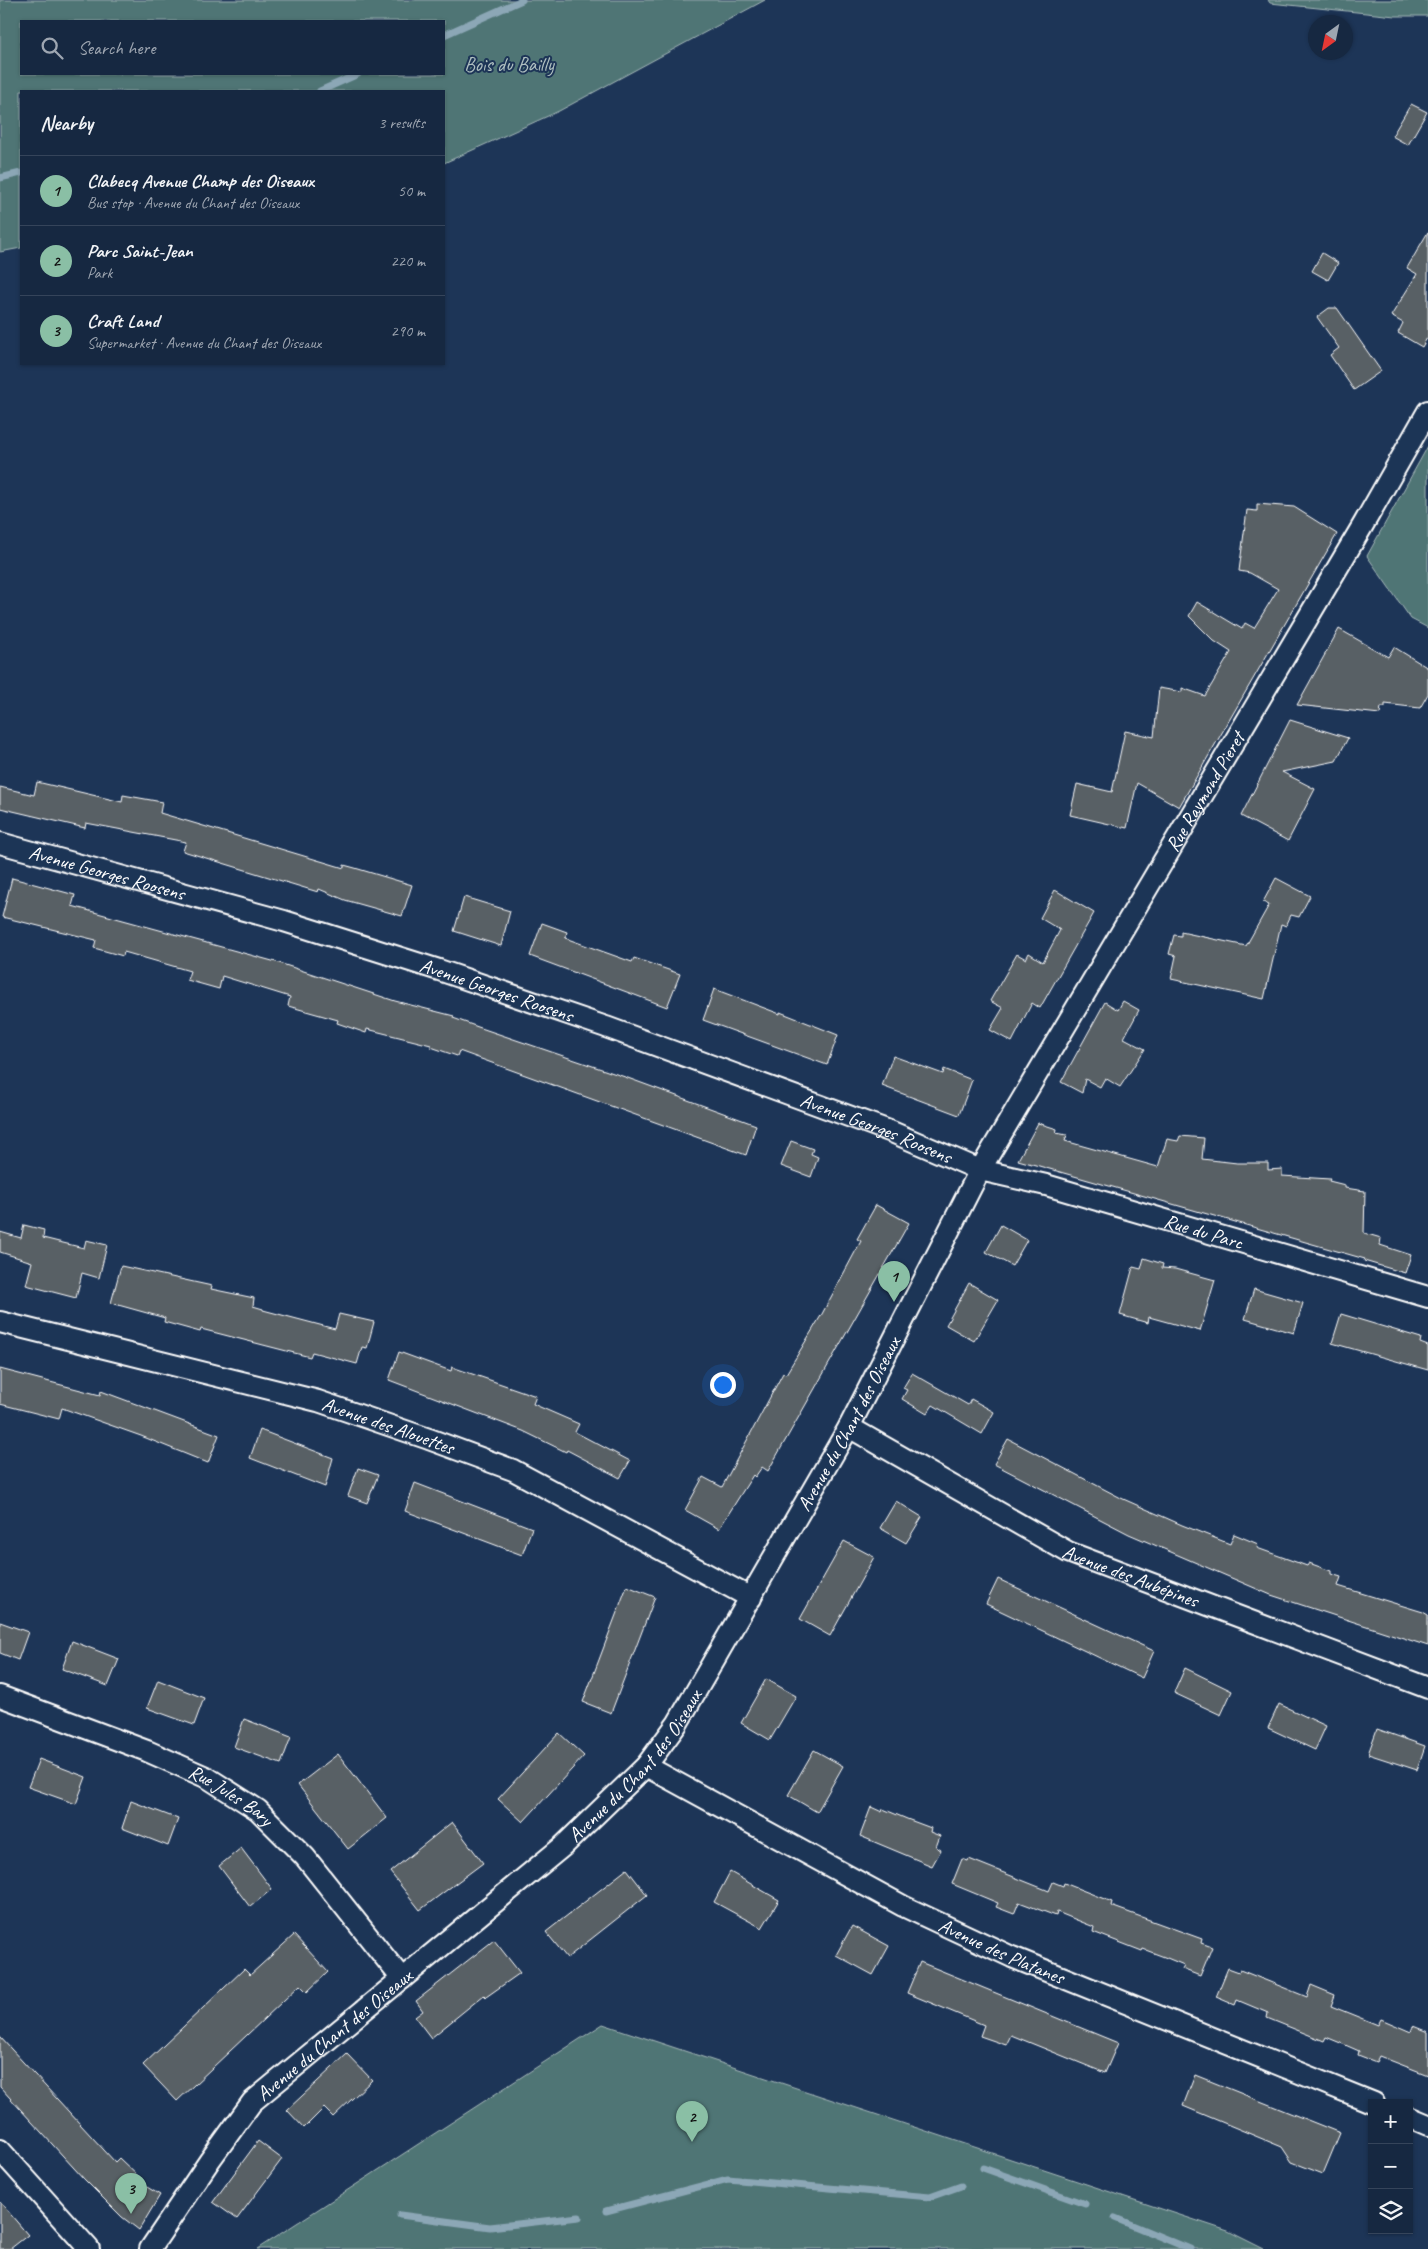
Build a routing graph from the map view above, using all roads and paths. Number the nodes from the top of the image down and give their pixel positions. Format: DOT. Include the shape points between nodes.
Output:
graph roads {
  1 [pos="1428,411"];
  2 [pos="0,843"];
  3 [pos="980,1170"];
  4 [pos="1428,1297"];
  5 [pos="0,1322"];
  6 [pos="850,1427"];
  7 [pos="751,1598"];
  8 [pos="1428,1688"];
  9 [pos="0,1696"];
  10 [pos="646,1766"];
  11 [pos="402,1979"];
  12 [pos="1368,2101"];
  13 [pos="1413,2119"];
  14 [pos="1428,2125"];
  15 [pos="0,2150"];
  16 [pos="89,2249"];
  17 [pos="150,2249"];
  1 -- 3 [label="street, Rue Raymond Pieret"];
  2 -- 3 [label="street, Avenue Georges Roosens" via="284,921 439,970 882,1128"];
  3 -- 4 [label="street, Rue du Parc" via="1046,1185"];
  3 -- 6 [label="street, Avenue du Chant des Oiseaux"];
  5 -- 7 [label="street, Avenue des Alouettes" via="318,1401 429,1438 512,1470"];
  6 -- 7 [label="street, Avenue du Chant des Oiseaux"];
  6 -- 8 [label="street, Avenue des Aubépines" via="1068,1552"];
  7 -- 10 [label="street, Avenue du Chant des Oiseaux" via="677,1724"];
  9 -- 11 [label="street, Rue Jules Bary" via="147,1750 208,1778 258,1810 305,1857"];
  10 -- 11 [label="street, Avenue du Chant des Oiseaux" via="562,1847"];
  10 -- 12 [label="street, Avenue des Platanes" via="903,1906 1012,1958"];
  11 -- 17 [label="street, Avenue du Chant des Oiseaux" via="252,2102"];
  13 -- 14 [label="street"];
  15 -- 16 [label="street"];
}
